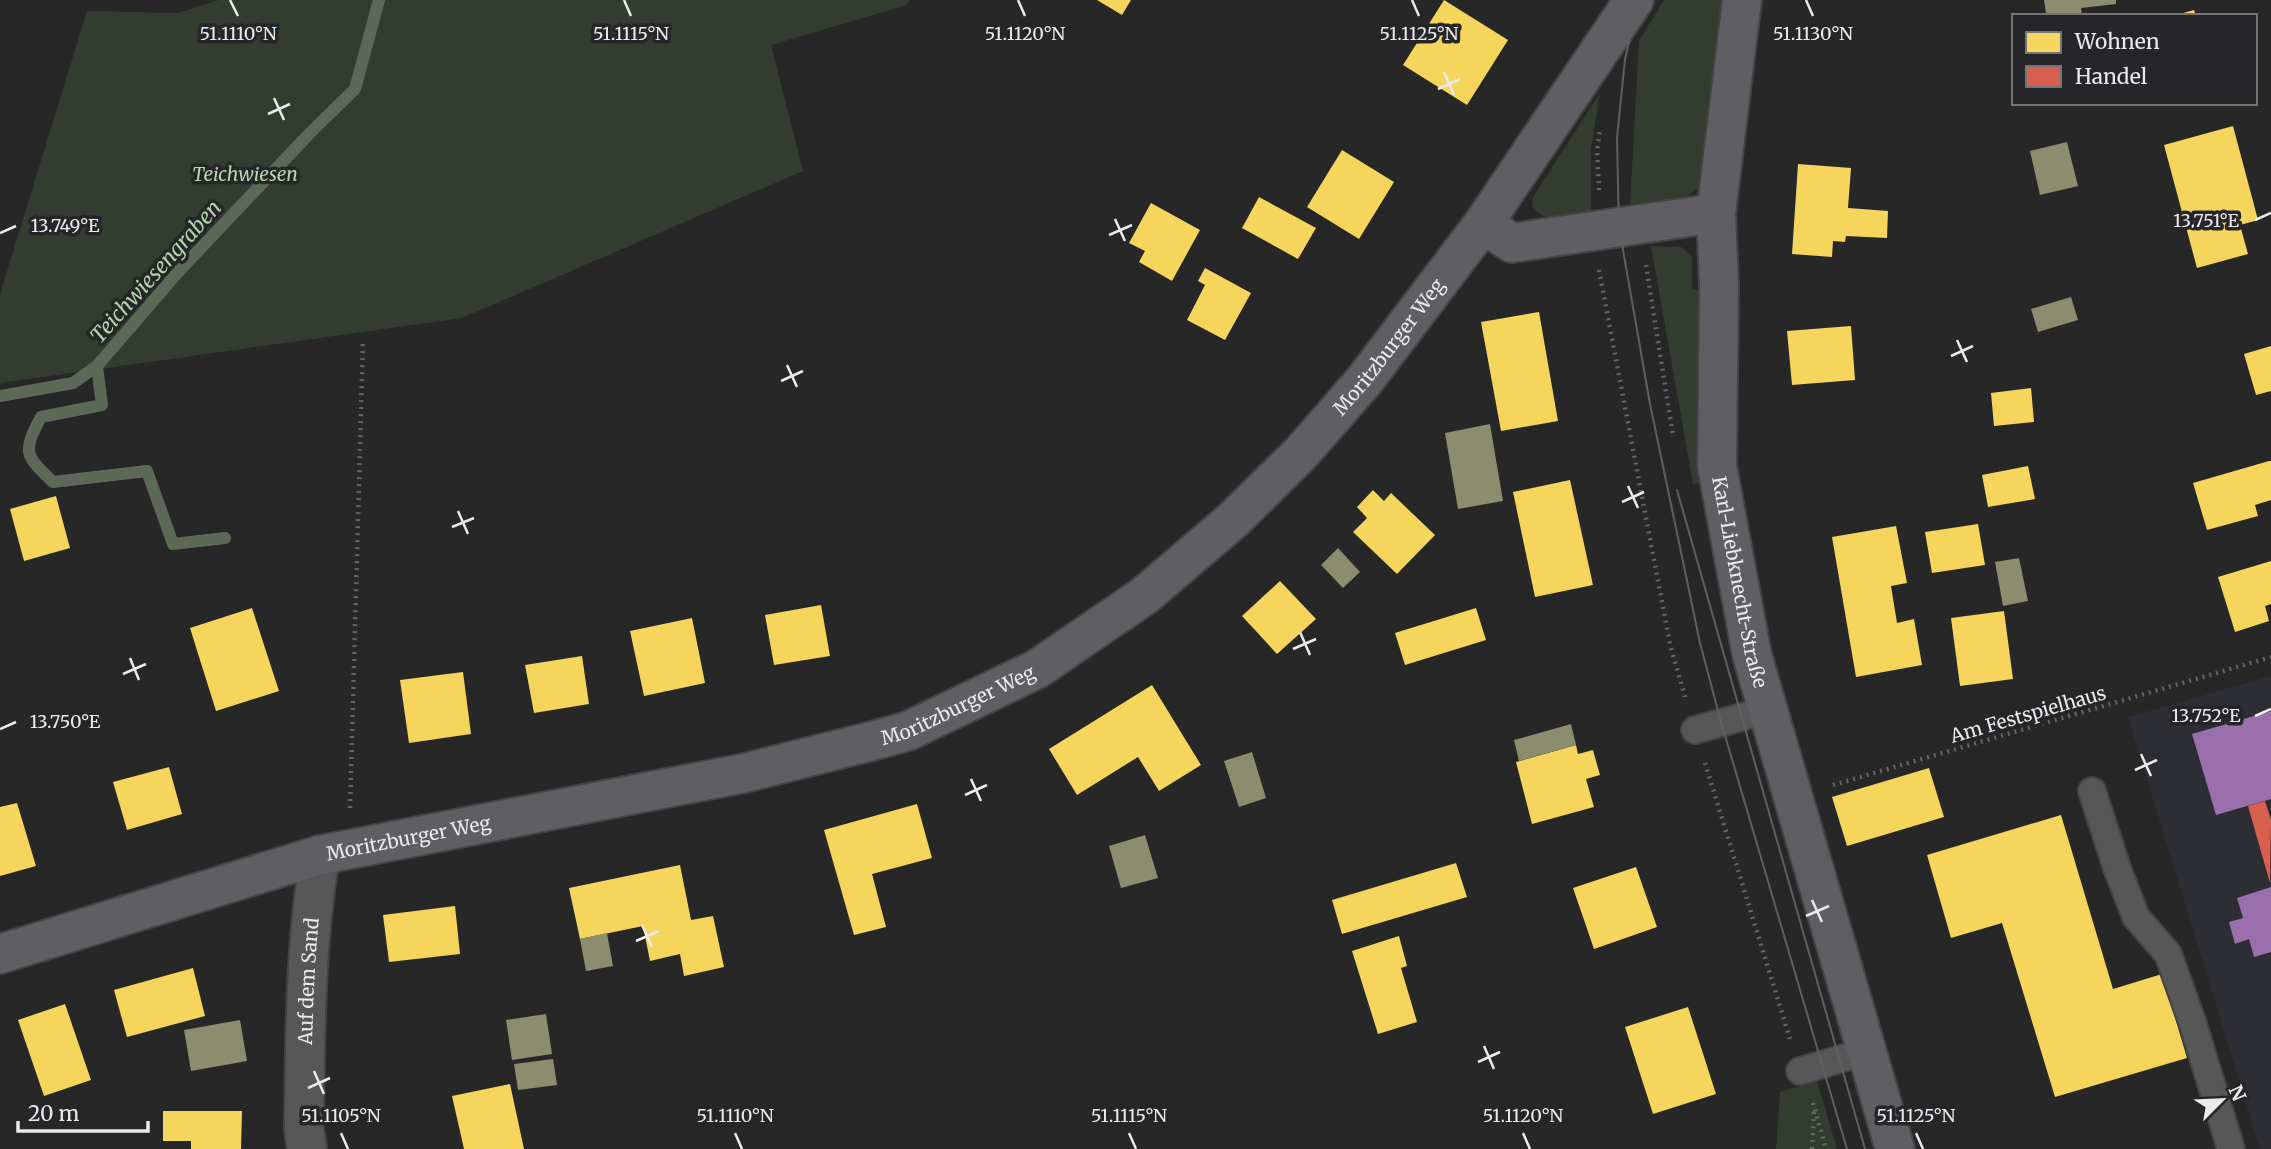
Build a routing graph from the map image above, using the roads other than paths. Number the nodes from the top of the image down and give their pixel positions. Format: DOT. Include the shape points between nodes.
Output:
graph roads {
  1 [pos="1634,0"];
  2 [pos="1742,0"];
  3 [pos="1716,213"];
  4 [pos="1483,224"];
  5 [pos="1767,710"];
  6 [pos="1695,730"];
  7 [pos="2092,791"];
  8 [pos="336,852"];
  9 [pos="0,954"];
  10 [pos="1867,1051"];
  11 [pos="1800,1071"];
  12 [pos="307,1149"];
  13 [pos="1895,1149"];
  14 [pos="2231,1149"];
  1 -- 4 [label="street, Moritzburger Weg"];
  2 -- 3 [label="street, Karl-Liebknecht-Straße"];
  3 -- 4 [label="street" via="1512,243"];
  3 -- 5 [label="street, Karl-Liebknecht-Straße" via="1717,466 1752,655"];
  4 -- 8 [label="street, Moritzburger Weg" via="1364,381 1301,453 1233,520 1144,596 1037,669 908,731 872,741 745,773"];
  5 -- 6 [label="lane"];
  5 -- 10 [label="street, Karl-Liebknecht-Straße"];
  7 -- 14 [label="lane" via="2136,917 2168,954"];
  8 -- 9 [label="street, Moritzburger Weg"];
  8 -- 12 [label="street, Auf dem Sand" via="315,885 306,1006"];
  10 -- 11 [label="lane"];
  10 -- 13 [label="street, Karl-Liebknecht-Straße"];
}
